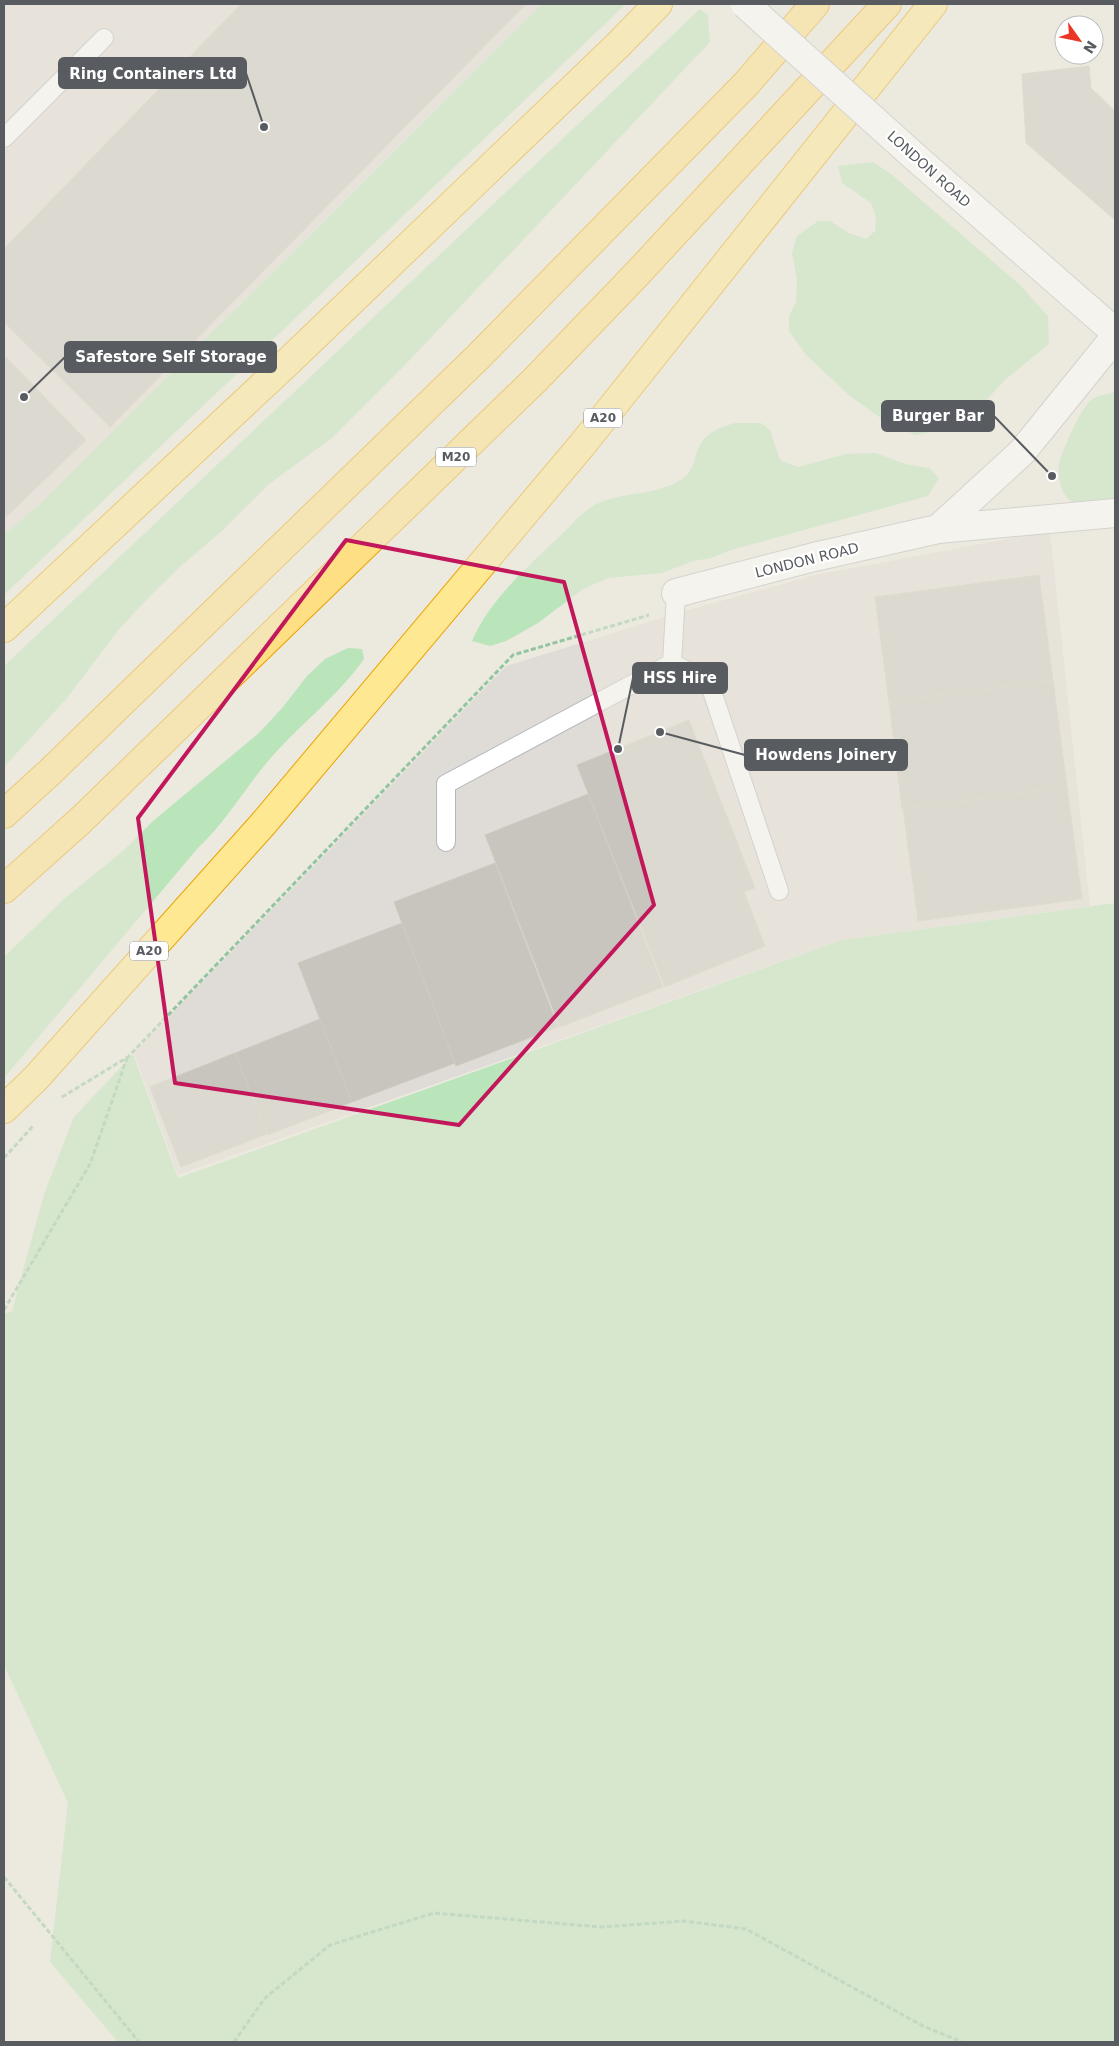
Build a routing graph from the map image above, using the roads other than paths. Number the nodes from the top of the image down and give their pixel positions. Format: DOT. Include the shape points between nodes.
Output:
graph roads {
  1 [pos="658,4"];
  2 [pos="745,4"];
  3 [pos="815,4"];
  4 [pos="886,4"];
  5 [pos="933,4"];
  6 [pos="104,38"];
  7 [pos="4,138"];
  8 [pos="1115,332"];
  9 [pos="1115,337"];
  10 [pos="1115,513"];
  11 [pos="938,529"];
  12 [pos="676,593"];
  13 [pos="4,628"];
  14 [pos="672,663"];
  15 [pos="4,814"];
  16 [pos="446,842"];
  17 [pos="4,889"];
  18 [pos="779,891"];
  19 [pos="4,1109"];
  1 -- 13 [label="highway" via="296,354"];
  2 -- 8 [label="street, LONDON ROAD, bridge"];
  3 -- 15 [label="highway" via="746,84 478,357"];
  4 -- 17 [label="highway, M20" via="535,380 81,820"];
  5 -- 19 [label="highway, A20" via="582,445 410,650 263,824 36,1078"];
  6 -- 7 [label="lane"];
  9 -- 11 [label="street, LONDON ROAD" via="1022,452"];
  10 -- 11 [label="street, LONDON ROAD"];
  11 -- 12 [label="street, LONDON ROAD"];
  12 -- 14 [label="lane"];
  14 -- 16 [label="lane" via="446,784"];
  14 -- 18 [label="lane" via="706,681 712,691"];
}
